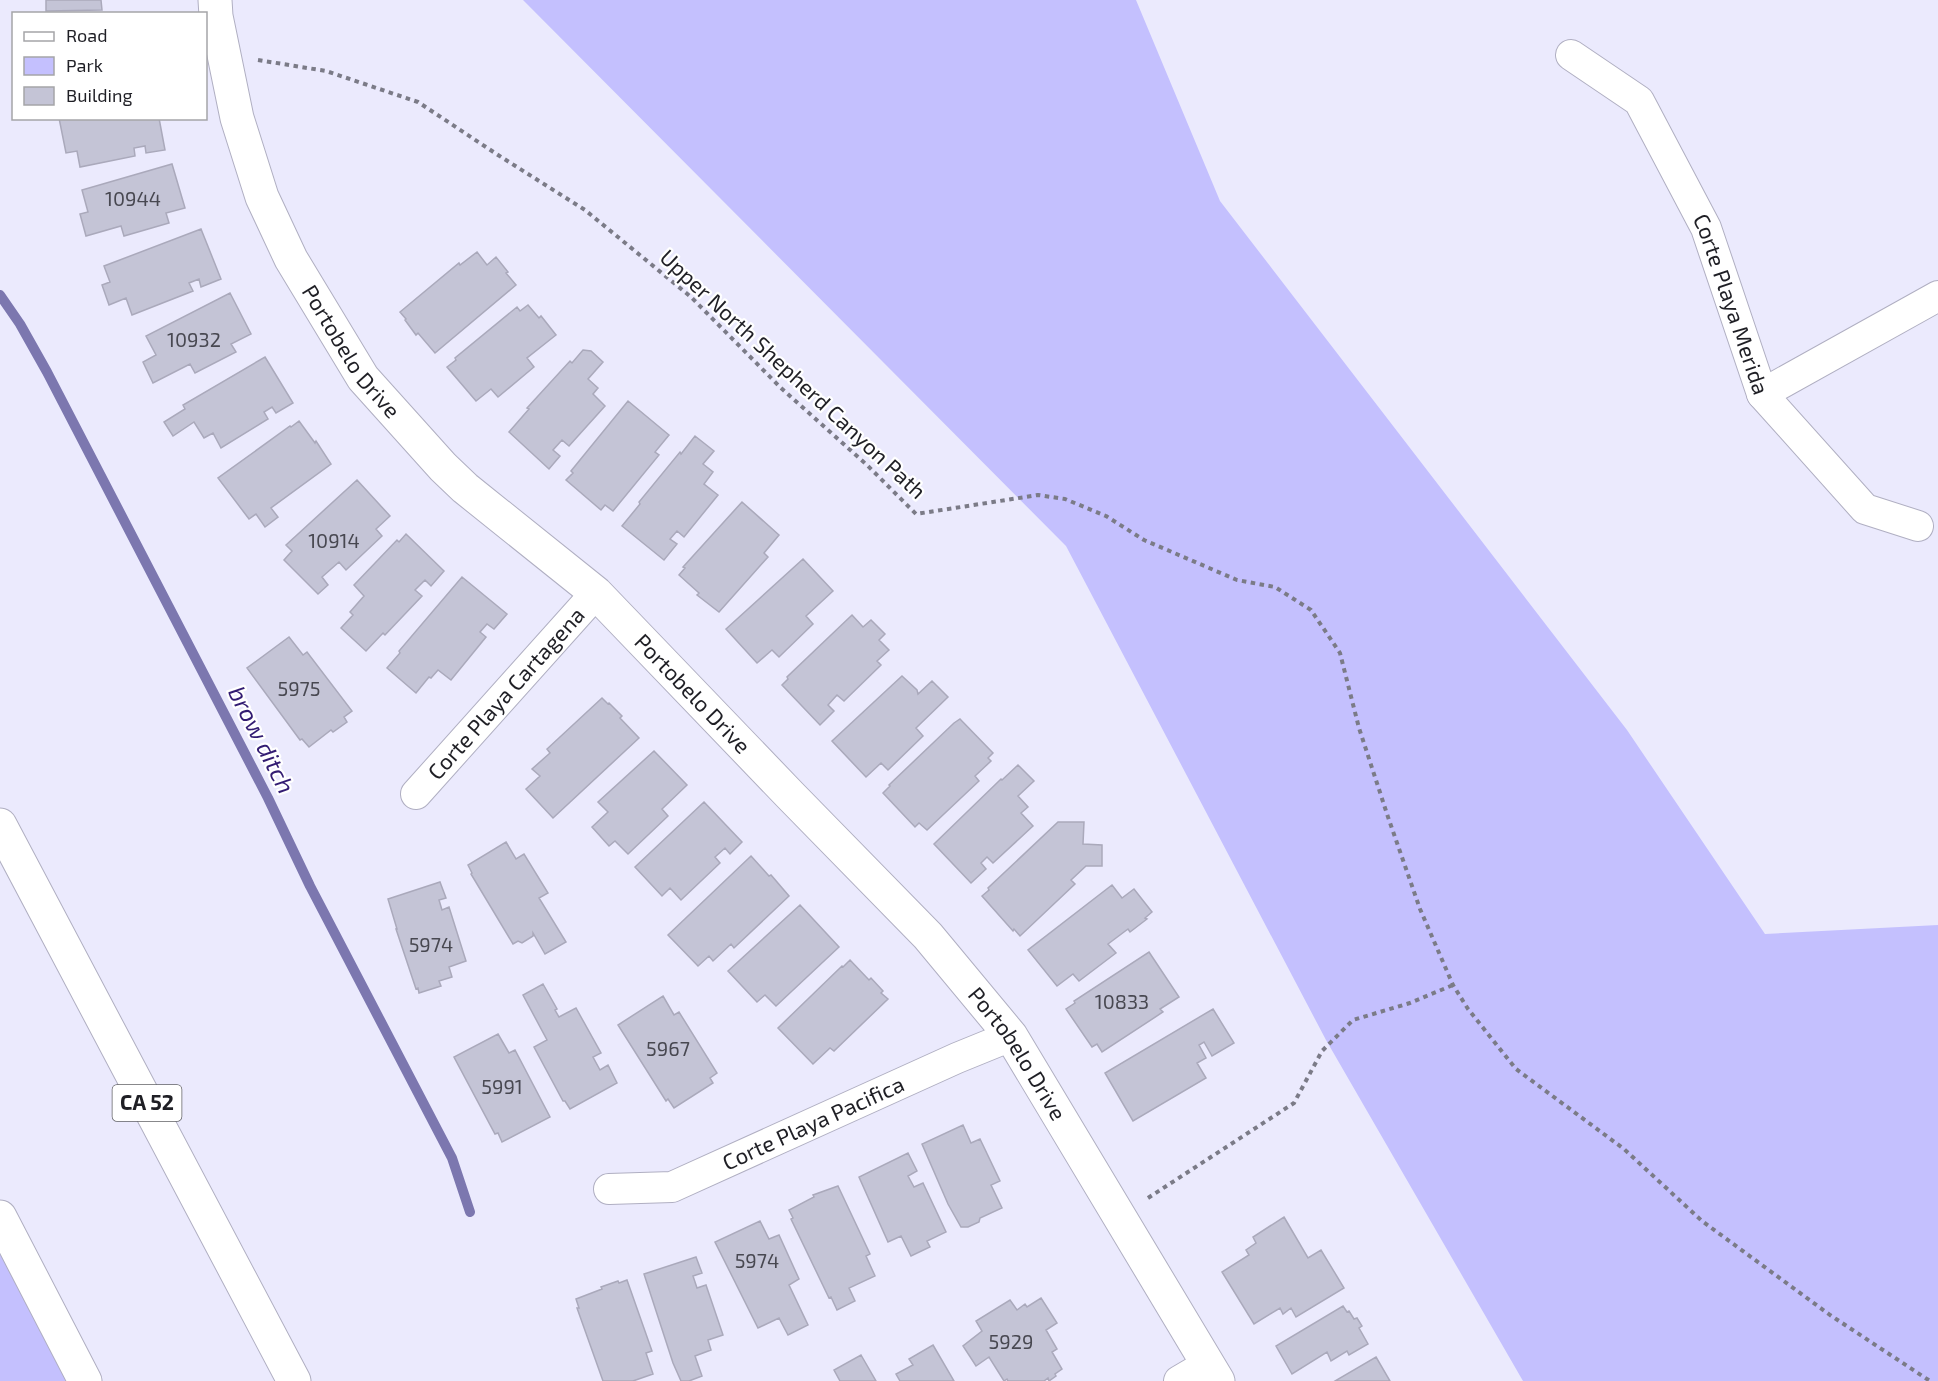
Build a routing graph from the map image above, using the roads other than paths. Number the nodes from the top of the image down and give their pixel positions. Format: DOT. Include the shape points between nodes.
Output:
graph roads {
  1 [pos="215,0"];
  2 [pos="1571,55"];
  3 [pos="1938,296"];
  4 [pos="1762,394"];
  5 [pos="1918,526"];
  6 [pos="596,593"];
  7 [pos="416,794"];
  8 [pos="0,825"];
  9 [pos="1011,1036"];
  10 [pos="609,1189"];
  11 [pos="0,1216"];
  12 [pos="1213,1373"];
  13 [pos="85,1381"];
  14 [pos="294,1381"];
  15 [pos="1179,1381"];
  1 -- 6 [label="main road, Portobelo Drive" via="237,118 262,197 291,259 363,378 465,488"];
  2 -- 4 [label="street, Corte Playa Merida" via="1639,101 1706,228"];
  3 -- 4 [label="street"];
  4 -- 5 [label="street, Corte Playa Merida" via="1865,509"];
  6 -- 7 [label="street, Corte Playa Cartagena"];
  6 -- 9 [label="main road, Portobelo Drive" via="928,936"];
  8 -- 14 [label="main road, CA 52"];
  9 -- 10 [label="street, Corte Playa Pacifica" via="672,1187"];
  9 -- 12 [label="main road, Portobelo Drive"];
  11 -- 13 [label="main road"];
  12 -- 15 [label="street"];
}
